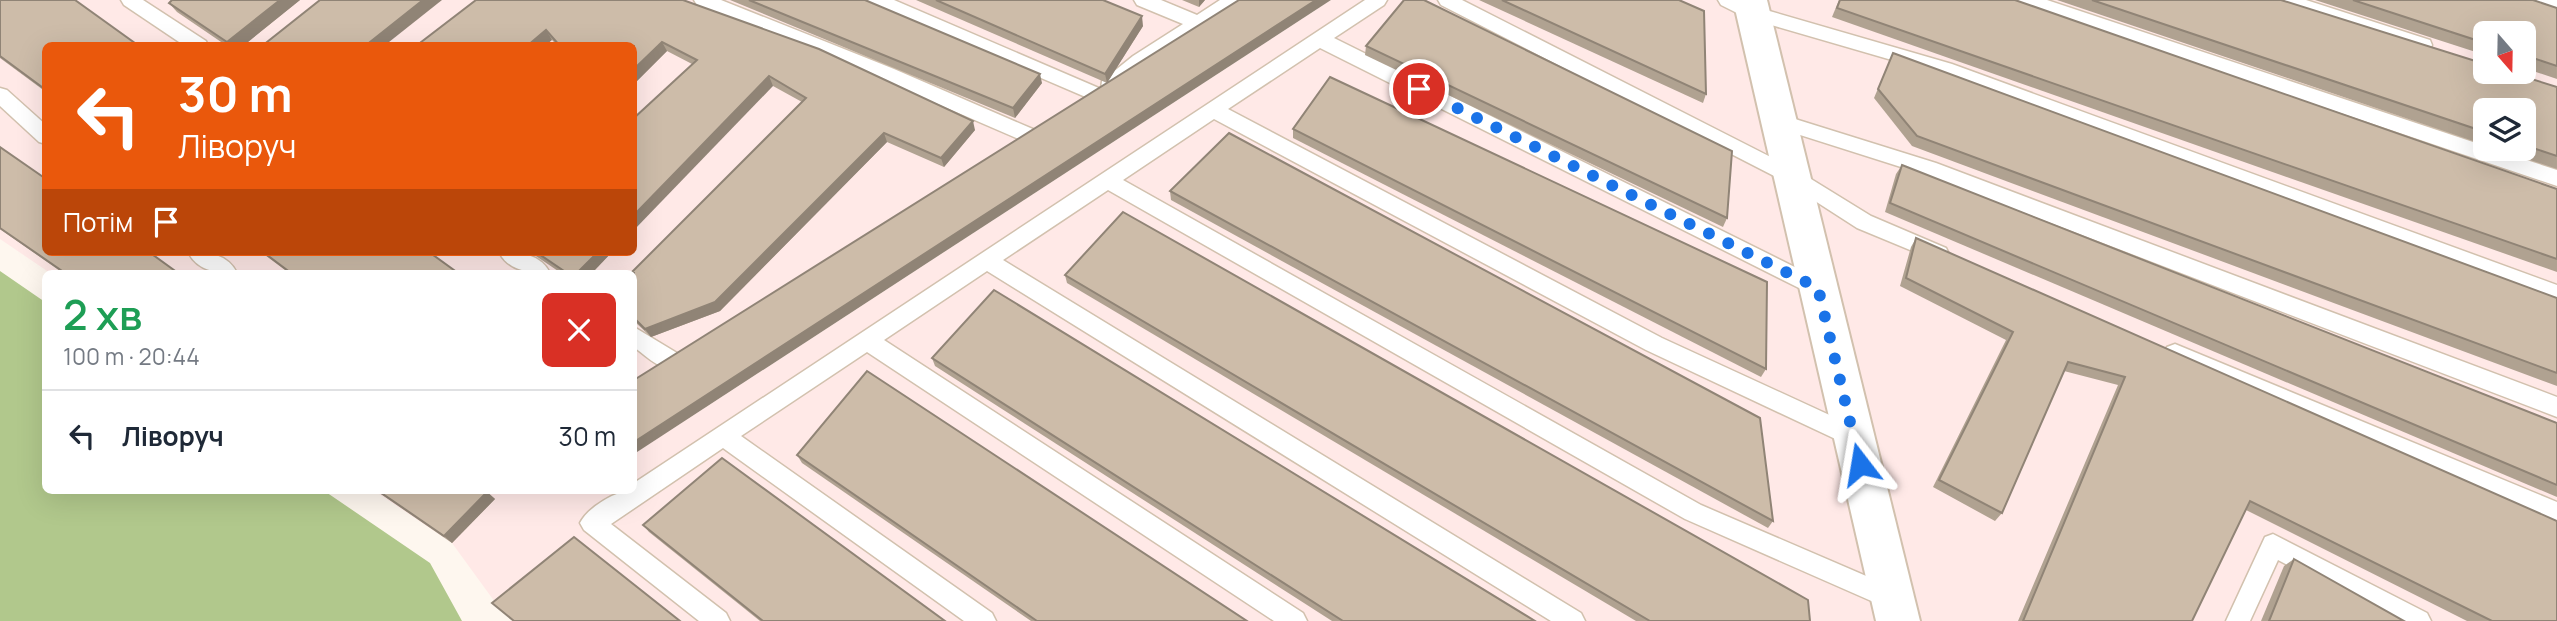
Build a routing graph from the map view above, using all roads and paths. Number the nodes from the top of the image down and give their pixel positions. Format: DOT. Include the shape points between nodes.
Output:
graph roads {
  1 [pos="131,0"];
  2 [pos="703,0"];
  3 [pos="877,0"];
  4 [pos="1143,0"];
  5 [pos="1234,0"];
  6 [pos="1378,0"];
  7 [pos="1447,0"];
  8 [pos="2027,0"];
  9 [pos="2285,0"];
  10 [pos="2545,0"];
  11 [pos="1743,4"];
  12 [pos="2557,4"];
  13 [pos="1199,23"];
  14 [pos="1319,39"];
  15 [pos="193,42"];
  16 [pos="2435,49"];
  17 [pos="1095,94"];
  18 [pos="0,95"];
  19 [pos="1073,108"];
  20 [pos="1213,110"];
  21 [pos="1779,121"];
  22 [pos="42,133"];
  23 [pos="1005,149"];
  24 [pos="1791,176"];
  25 [pos="2557,178"];
  26 [pos="1107,180"];
  27 [pos="204,256"];
  28 [pos="515,256"];
  29 [pos="1953,260"];
  30 [pos="987,261"];
  31 [pos="223,270"];
  32 [pos="536,270"];
  33 [pos="1818,288"];
  34 [pos="2557,294"];
  35 [pos="637,338"];
  36 [pos="866,341"];
  37 [pos="2159,346"];
  38 [pos="667,361"];
  39 [pos="2557,407"];
  40 [pos="723,436"];
  41 [pos="1854,437"];
  42 [pos="637,493"];
  43 [pos="636,494"];
  44 [pos="2557,513"];
  45 [pos="1895,610"];
  46 [pos="718,621"];
  47 [pos="984,621"];
  48 [pos="1295,621"];
  49 [pos="1573,621"];
  50 [pos="2238,621"];
  51 [pos="2419,621"];
  1 -- 15 [label="lane"];
  2 -- 23 [label="lane" via="1034,132"];
  3 -- 17 [label="lane"];
  4 -- 13 [label="lane"];
  5 -- 13 [label="lane"];
  6 -- 14 [label="lane"];
  7 -- 24 [label="lane"];
  8 -- 25 [label="lane"];
  9 -- 16 [label="lane"];
  10 -- 12 [label="lane"];
  11 -- 21 [label="street"];
  11 -- 34 [label="lane" via="1945,69"];
  13 -- 17 [label="lane"];
  14 -- 20 [label="lane"];
  14 -- 33 [label="lane"];
  17 -- 19 [label="lane"];
  18 -- 22 [label="lane"];
  20 -- 26 [label="lane"];
  20 -- 41 [label="lane" via="1654,344"];
  21 -- 24 [label="street"];
  21 -- 39 [label="lane" via="1929,168"];
  24 -- 29 [label="lane" via="1864,222"];
  24 -- 33 [label="street"];
  26 -- 30 [label="lane"];
  26 -- 45 [label="lane" via="1693,512"];
  27 -- 31 [label="lane"];
  28 -- 32 [label="lane"];
  30 -- 36 [label="lane"];
  30 -- 49 [label="lane"];
  33 -- 41 [label="street"];
  35 -- 38 [label="lane"];
  36 -- 40 [label="lane"];
  36 -- 48 [label="lane"];
  37 -- 44 [label="lane"];
  40 -- 42 [label="lane"];
  40 -- 47 [label="lane"];
  41 -- 45 [label="street"];
  43 -- 46 [label="lane" via="592,523"];
  50 -- 51 [label="lane" via="2273,545"];
}
